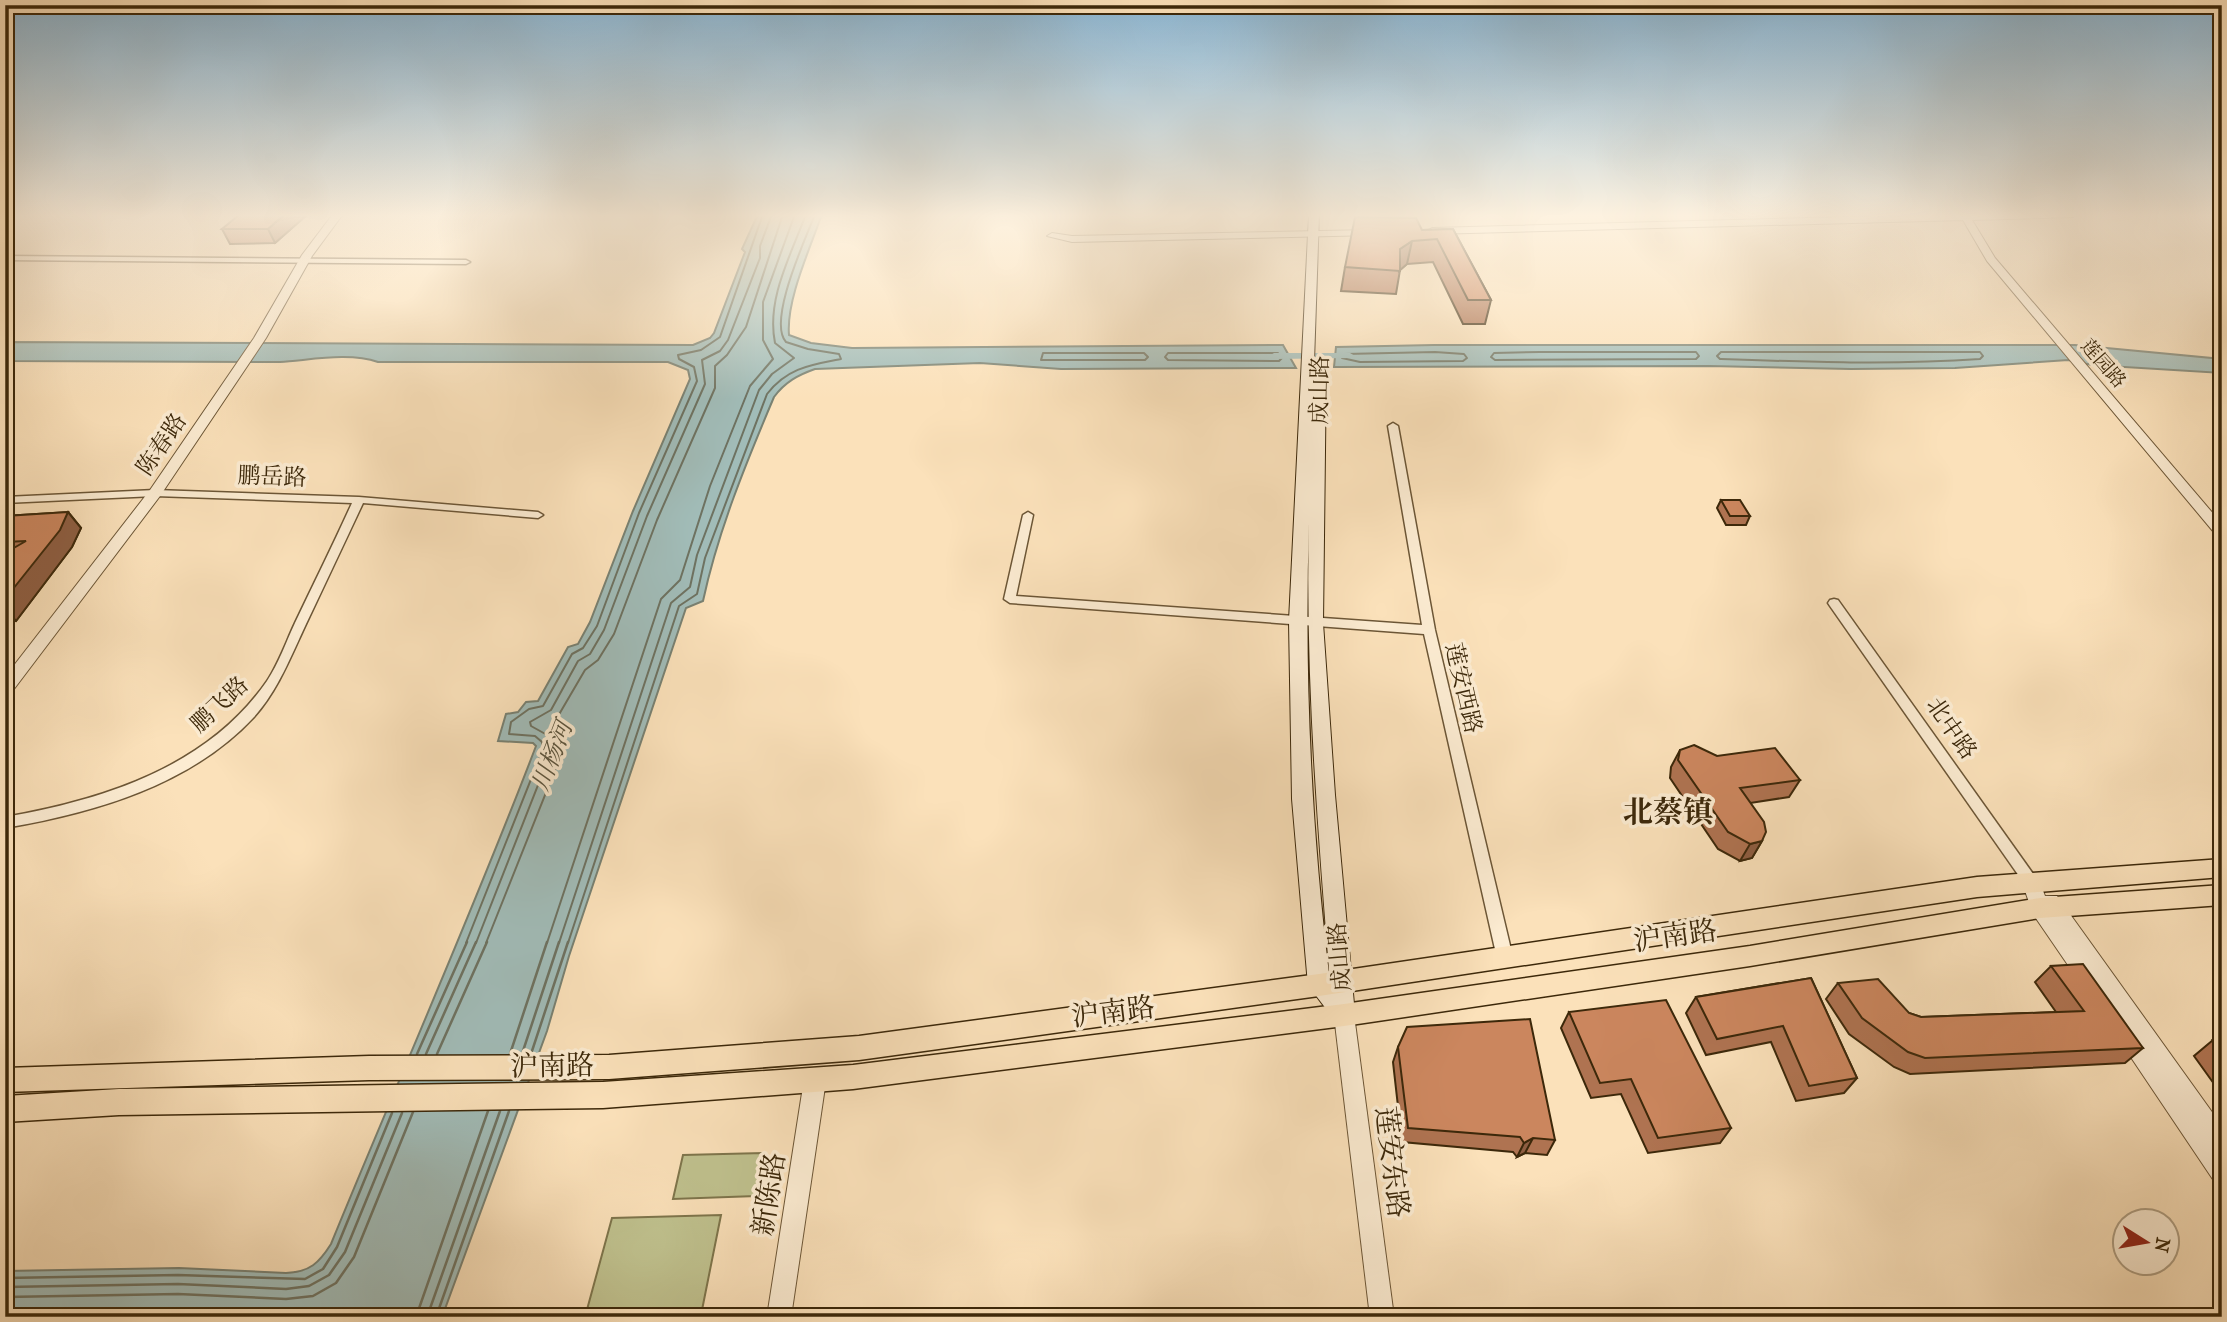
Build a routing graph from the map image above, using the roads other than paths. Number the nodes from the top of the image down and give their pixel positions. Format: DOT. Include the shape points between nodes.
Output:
graph roads {
  1 [pos="296,276"];
  2 [pos="1316,276"];
  3 [pos="2005,276"];
  4 [pos="1393,426"];
  5 [pos="156,493"];
  6 [pos="5,500"];
  7 [pos="359,500"];
  8 [pos="538,515"];
  9 [pos="1028,515"];
  10 [pos="2222,533"];
  11 [pos="1834,603"];
  12 [pos="1306,622"];
  13 [pos="1429,630"];
  14 [pos="5,689"];
  15 [pos="5,823"];
  16 [pos="2222,868"];
  17 [pos="2031,882"];
  18 [pos="2222,895"];
  19 [pos="2047,907"];
  20 [pos="1505,958"];
  21 [pos="1331,983"];
  22 [pos="1344,1015"];
  23 [pos="5,1080"];
  24 [pos="815,1080"];
  25 [pos="5,1109"];
  26 [pos="2222,1145"];
  27 [pos="2222,1173"];
  28 [pos="779,1317"];
  29 [pos="1382,1317"];
  1 -- 5 [label="street, 陈春路"];
  2 -- 12 [label="main road, 成山路"];
  3 -- 10 [label="street, 莲园路"];
  4 -- 13 [label="street, 莲安西路"];
  5 -- 6 [label="street, 鹏岳路"];
  5 -- 7 [label="street, 鹏岳路"];
  5 -- 14 [label="street, 陈春路"];
  7 -- 8 [label="street, 鹏岳路"];
  7 -- 15 [label="street, 鹏飞路" via="272,683 234,728 160,776 101,801 50,817"];
  9 -- 12 [label="street" via="1010,599"];
  11 -- 17 [label="street, 北中路"];
  12 -- 13 [label="street"];
  12 -- 21 [label="main road, 成山路" via="1302,799"];
  13 -- 20 [label="street, 莲安西路"];
  16 -- 17 [label="main road, 沪南路"];
  17 -- 19 [label="street, 北中路"];
  17 -- 20 [label="main road, 沪南路"];
  18 -- 19 [label="main road, 沪南路"];
  19 -- 22 [label="main road, 沪南路"];
  19 -- 26 [label="street, 北中路"];
  19 -- 27 [label="street, 北中路"];
  20 -- 21 [label="main road, 沪南路"];
  21 -- 22 [label="main road, 成山路"];
  21 -- 23 [label="main road, 沪南路" via="859,1048 609,1067 369,1068"];
  22 -- 24 [label="main road, 沪南路"];
  22 -- 29 [label="street, 莲安东路"];
  24 -- 25 [label="main road, 沪南路" via="603,1096 119,1102"];
  24 -- 28 [label="street, 新陈路"];
}
